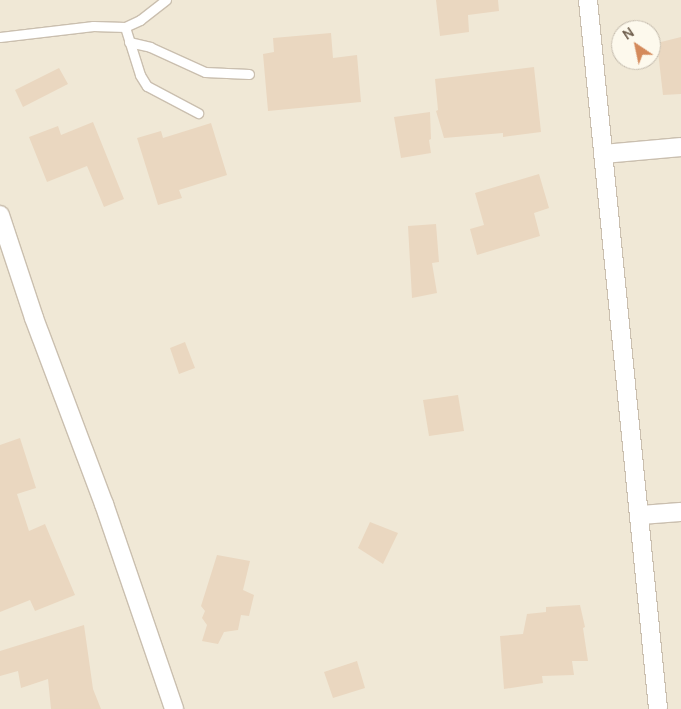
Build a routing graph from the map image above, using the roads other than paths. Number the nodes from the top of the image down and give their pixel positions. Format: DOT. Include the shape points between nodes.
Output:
graph roads {
  1 [pos="166,0"];
  2 [pos="588,0"];
  3 [pos="125,27"];
  4 [pos="0,37"];
  5 [pos="129,42"];
  6 [pos="249,74"];
  7 [pos="198,113"];
  8 [pos="681,147"];
  9 [pos="604,154"];
  10 [pos="0,215"];
  11 [pos="681,512"];
  12 [pos="640,515"];
  13 [pos="174,709"];
  14 [pos="658,709"];
  1 -- 3 [label="lane"];
  2 -- 9 [label="street"];
  3 -- 4 [label="lane" via="93,26"];
  3 -- 5 [label="lane"];
  5 -- 6 [label="lane" via="150,47 205,72"];
  5 -- 7 [label="lane" via="147,86"];
  8 -- 9 [label="street"];
  9 -- 12 [label="street"];
  10 -- 13 [label="street"];
  11 -- 12 [label="street"];
  12 -- 14 [label="street"];
}
